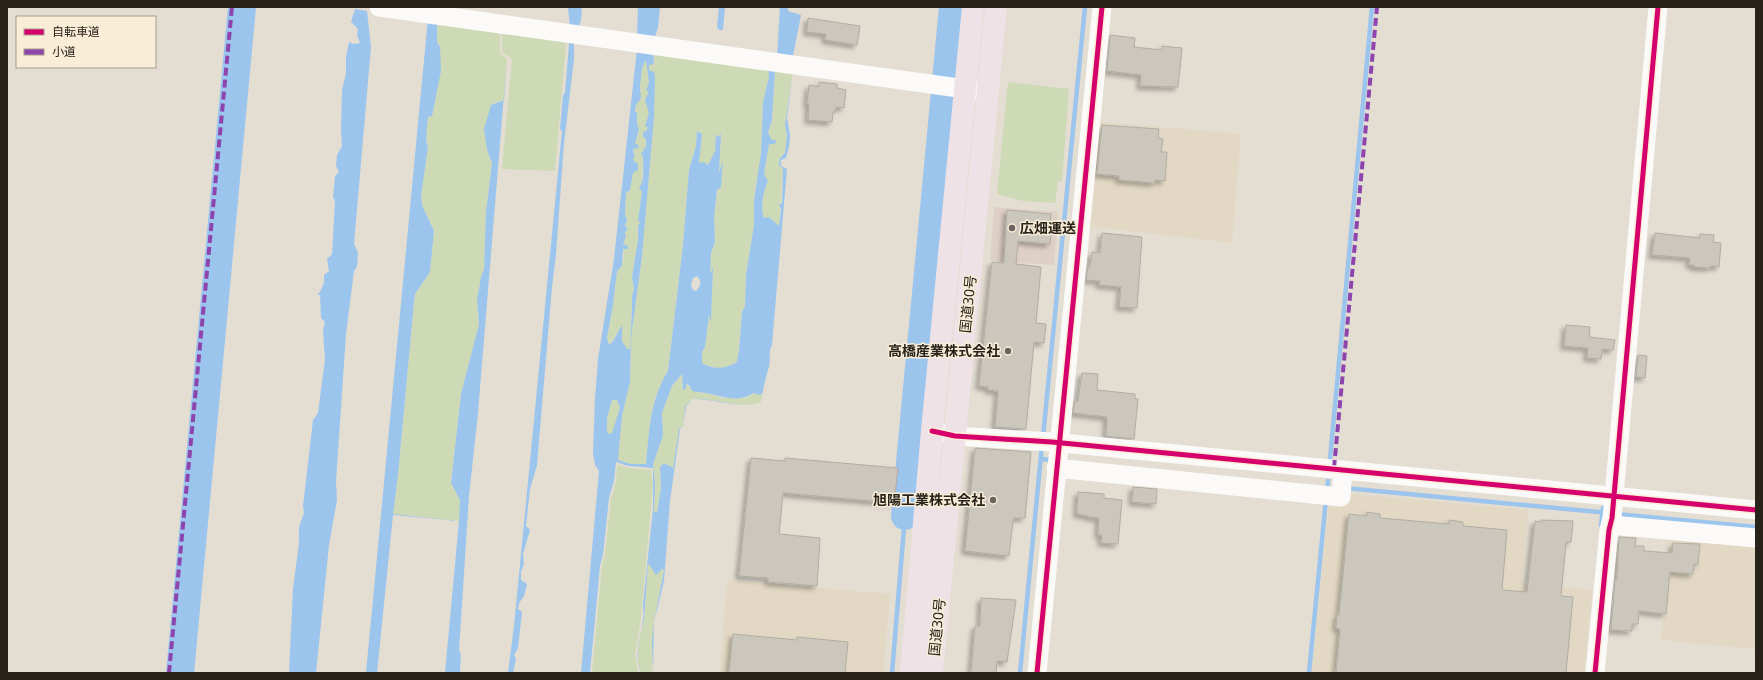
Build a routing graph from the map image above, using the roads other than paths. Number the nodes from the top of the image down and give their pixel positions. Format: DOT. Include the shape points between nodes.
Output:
graph roads {
  1 [pos="379,7"];
  2 [pos="973,7"];
  3 [pos="996,7"];
  4 [pos="1102,7"];
  5 [pos="1658,7"];
  6 [pos="960,89"];
  7 [pos="988,92"];
  8 [pos="932,431"];
  9 [pos="955,436"];
  10 [pos="1053,452"];
  11 [pos="1326,485"];
  12 [pos="1756,510"];
  13 [pos="1612,512"];
  14 [pos="1756,538"];
  15 [pos="911,673"];
  16 [pos="932,673"];
  17 [pos="1037,673"];
  18 [pos="1595,673"];
  1 -- 6 [label="street"];
  2 -- 6 [label="highway, 国道30号"];
  3 -- 7 [label="highway, 国道30号"];
  4 -- 10 [label="street"];
  5 -- 13 [label="street"];
  6 -- 7 [label="street"];
  6 -- 8 [label="highway, 国道30号"];
  7 -- 9 [label="highway, 国道30号"];
  8 -- 9 [label="street"];
  8 -- 15 [label="highway, 国道30号"];
  9 -- 10 [label="street"];
  9 -- 16 [label="highway, 国道30号"];
  10 -- 11 [label="street"];
  10 -- 11 [label="street"];
  10 -- 17 [label="street"];
  11 -- 13 [label="street"];
  12 -- 13 [label="street"];
  13 -- 14 [label="street"];
  13 -- 18 [label="street"];
}
